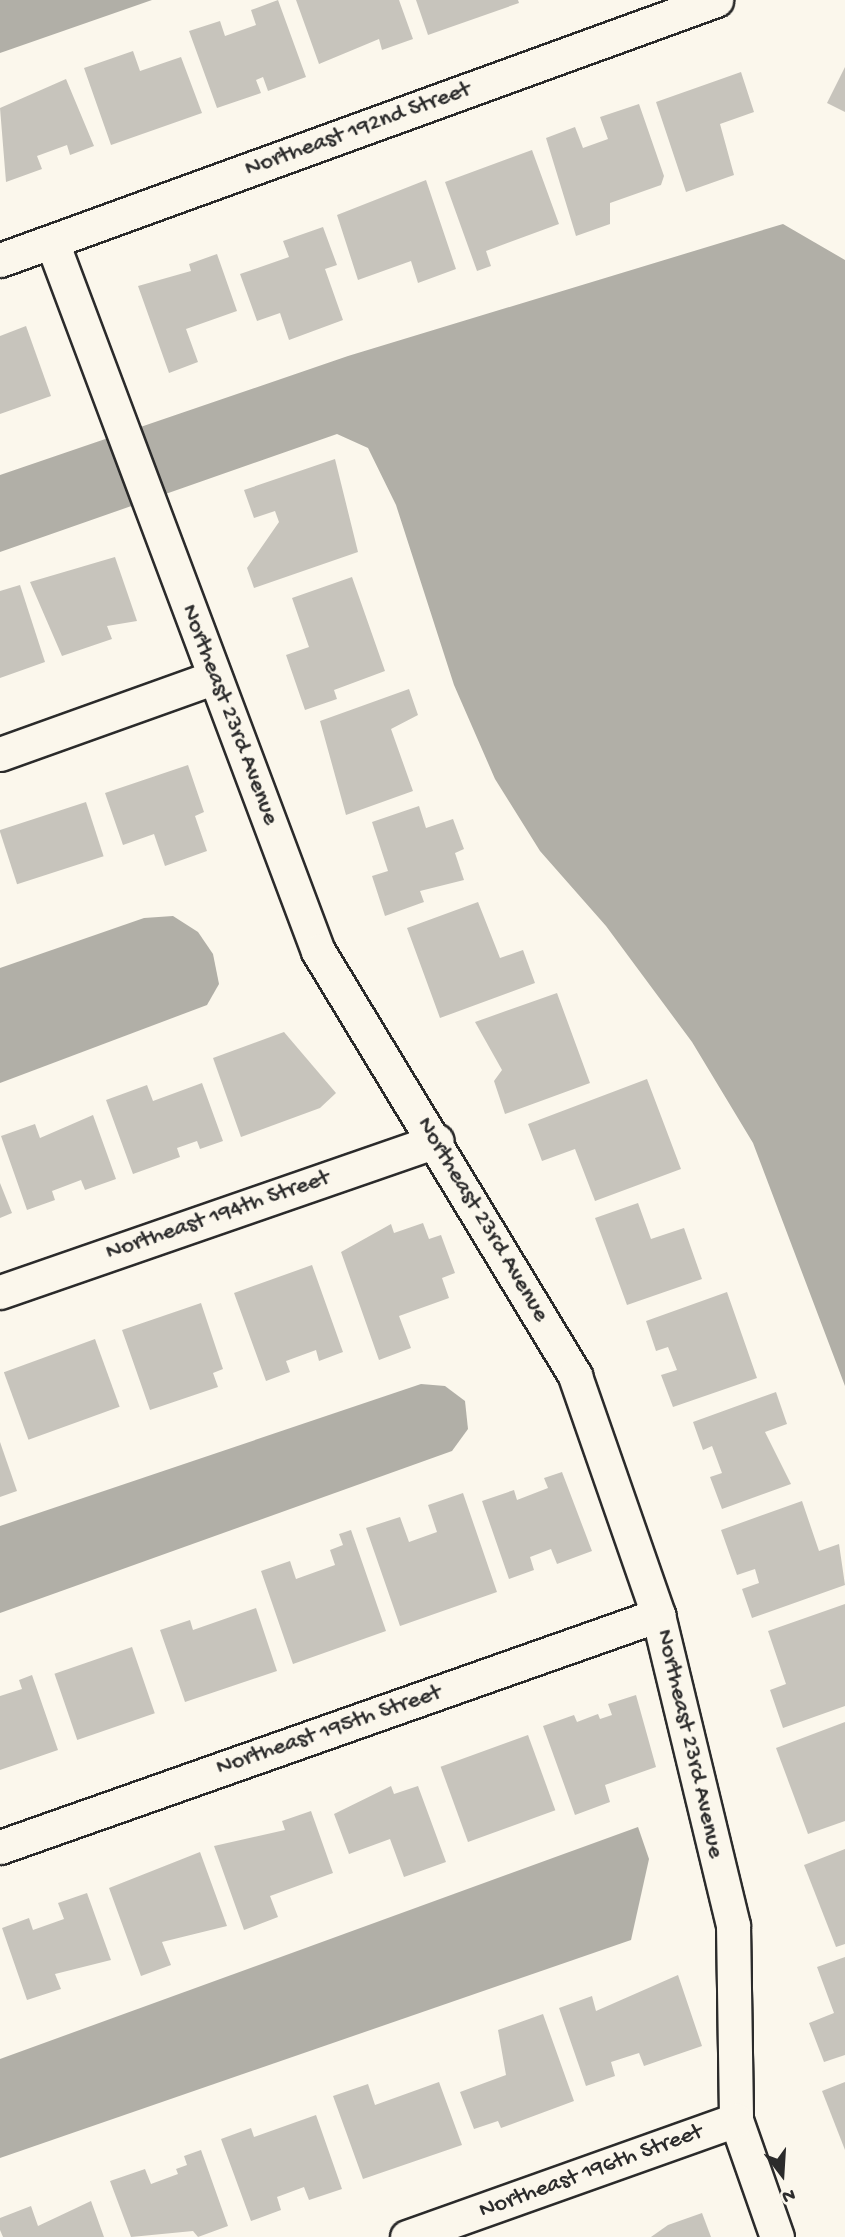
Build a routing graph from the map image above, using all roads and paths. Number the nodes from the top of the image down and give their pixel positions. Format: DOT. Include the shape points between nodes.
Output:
graph roads {
  1 [pos="716,0"];
  2 [pos="52,242"];
  3 [pos="0,260"];
  4 [pos="215,677"];
  5 [pos="0,754"];
  6 [pos="437,1141"];
  7 [pos="0,1292"];
  8 [pos="659,1615"];
  9 [pos="0,1847"];
  10 [pos="736,2120"];
  11 [pos="407,2237"];
  12 [pos="777,2237"];
  1 -- 2 [label="street, Northeast 192nd Street"];
  2 -- 3 [label="street, Northeast 192nd Street"];
  2 -- 4 [label="street, Northeast 23rd Avenue"];
  4 -- 5 [label="street"];
  4 -- 6 [label="street, Northeast 23rd Avenue" via="318,951"];
  6 -- 7 [label="street, Northeast 194th Street"];
  6 -- 8 [label="street, Northeast 23rd Avenue" via="575,1376"];
  8 -- 9 [label="street, Northeast 195th Street"];
  8 -- 10 [label="street, Northeast 23rd Avenue" via="733,1924"];
  10 -- 11 [label="street, Northeast 196th Street"];
  10 -- 12 [label="street, Northeast 23rd Avenue"];
}
